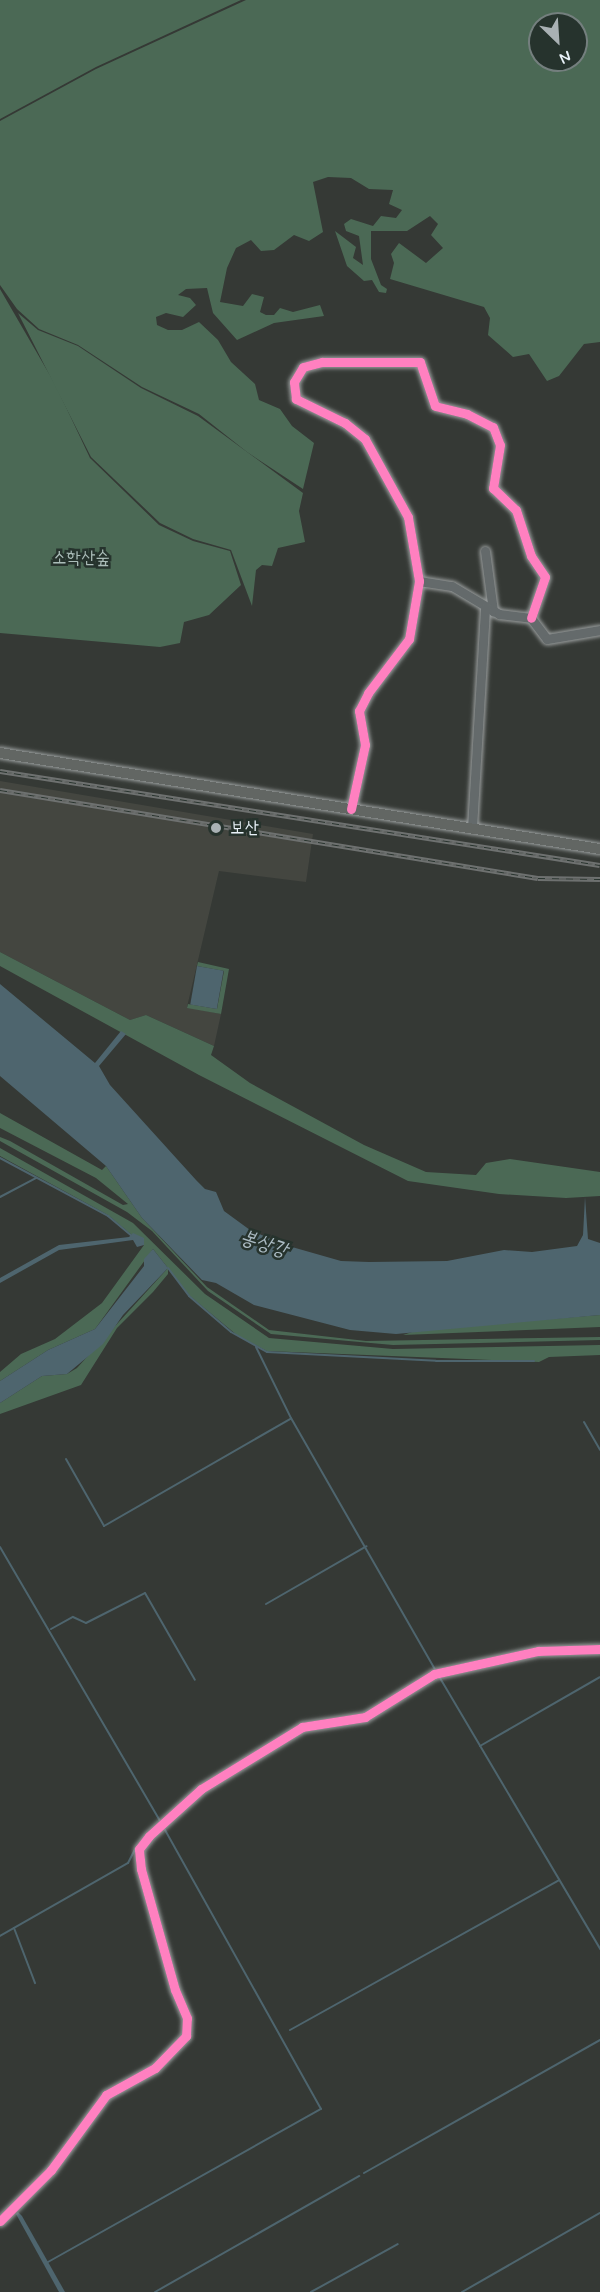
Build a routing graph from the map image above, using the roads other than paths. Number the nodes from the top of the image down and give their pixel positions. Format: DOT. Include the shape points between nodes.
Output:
graph roads {
  1 [pos="485,551"];
  2 [pos="419,581"];
  3 [pos="489,610"];
  4 [pos="531,618"];
  5 [pos="600,630"];
  6 [pos="0,753"];
  7 [pos="351,809"];
  8 [pos="472,828"];
  9 [pos="600,849"];
  10 [pos="600,1649"];
  11 [pos="0,2221"];
  1 -- 3 [label="street"];
  2 -- 3 [label="street" via="452,586"];
  2 -- 4 [label="street" via="408,517 365,439 345,423 296,399 294,382 310,363 420,362 435,406 467,414 493,427 500,445 493,488 516,510 531,556 545,578"];
  2 -- 7 [label="street" via="409,639 359,711 365,745"];
  3 -- 4 [label="street"];
  3 -- 8 [label="street"];
  4 -- 5 [label="street" via="547,639"];
  6 -- 7 [label="main road"];
  7 -- 8 [label="main road"];
  8 -- 9 [label="main road"];
  10 -- 11 [label="street" via="538,1651 434,1674 365,1717 302,1727 209,1783 148,1836 139,1850 141,1869 175,1990 187,2018 186,2036 155,2068 106,2095 51,2170"];
}
